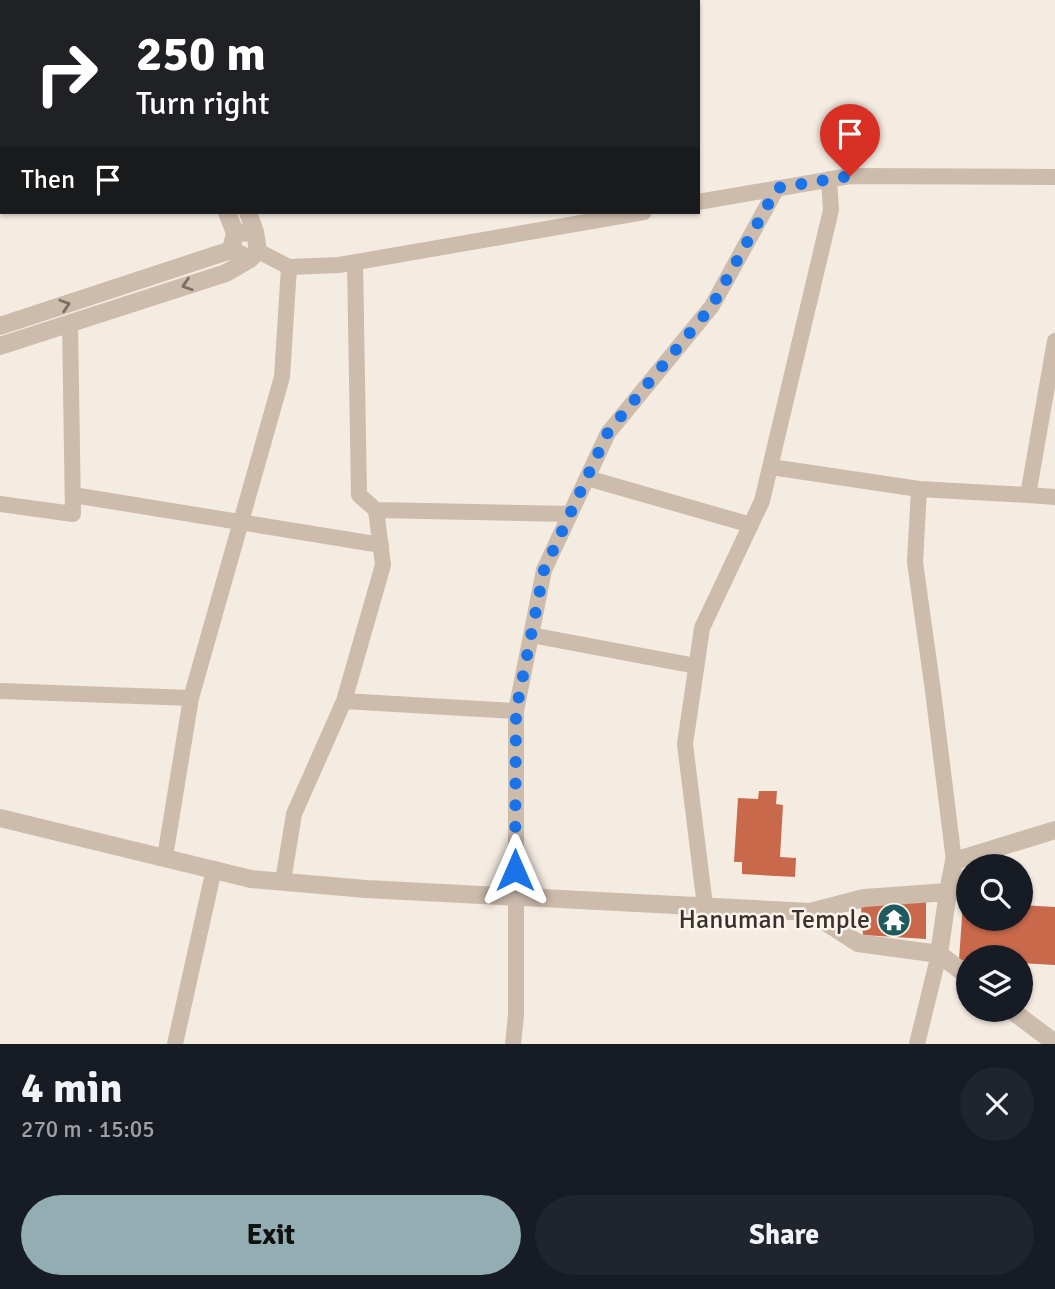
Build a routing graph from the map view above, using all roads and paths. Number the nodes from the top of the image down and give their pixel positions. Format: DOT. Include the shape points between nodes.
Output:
graph roads {
  1 [pos="1055,177"];
  2 [pos="828,179"];
  3 [pos="777,188"];
  4 [pos="700,202"];
  5 [pos="227,214"];
  6 [pos="249,214"];
  7 [pos="632,214"];
  8 [pos="255,232"];
  9 [pos="233,242"];
  10 [pos="254,255"];
  11 [pos="355,262"];
  12 [pos="289,267"];
  13 [pos="70,323"];
  14 [pos="0,326"];
  15 [pos="1055,341"];
  16 [pos="0,346"];
  17 [pos="771,467"];
  18 [pos="587,478"];
  19 [pos="919,489"];
  20 [pos="73,495"];
  21 [pos="1028,495"];
  22 [pos="1055,498"];
  23 [pos="0,504"];
  24 [pos="376,510"];
  25 [pos="570,514"];
  26 [pos="241,522"];
  27 [pos="751,525"];
  28 [pos="380,545"];
  29 [pos="531,635"];
  30 [pos="696,666"];
  31 [pos="0,691"];
  32 [pos="191,698"];
  33 [pos="344,701"];
  34 [pos="516,711"];
  35 [pos="0,818"];
  36 [pos="1055,830"];
  37 [pos="164,857"];
  38 [pos="954,861"];
  39 [pos="214,869"];
  40 [pos="284,881"];
  41 [pos="948,892"];
  42 [pos="515,897"];
  43 [pos="705,905"];
  44 [pos="810,912"];
  45 [pos="939,954"];
  46 [pos="956,967"];
  47 [pos="1028,1022"];
  48 [pos="1055,1043"];
  49 [pos="175,1044"];
  50 [pos="513,1044"];
  51 [pos="917,1044"];
  1 -- 2 [label="street"];
  2 -- 3 [label="street"];
  2 -- 17 [label="street" via="831,210"];
  3 -- 4 [label="street"];
  3 -- 18 [label="street" via="712,306 608,432"];
  5 -- 9 [label="street"];
  6 -- 8 [label="street"];
  7 -- 11 [label="street"];
  8 -- 9 [label="street"];
  8 -- 10 [label="street"];
  9 -- 10 [label="street"];
  14 -- 9 [label="street, one-way"];
  10 -- 12 [label="street"];
  10 -- 13 [label="street, one-way" via="226,273"];
  11 -- 12 [label="street"];
  11 -- 24 [label="street" via="359,495"];
  12 -- 26 [label="street" via="282,377"];
  13 -- 16 [label="street"];
  13 -- 20 [label="street"];
  15 -- 21 [label="street"];
  17 -- 19 [label="street"];
  17 -- 27 [label="street"];
  18 -- 25 [label="street"];
  18 -- 27 [label="street"];
  19 -- 21 [label="street"];
  19 -- 38 [label="street" via="915,562"];
  20 -- 23 [label="street" via="73,514"];
  20 -- 26 [label="street"];
  21 -- 22 [label="street"];
  24 -- 25 [label="street"];
  24 -- 28 [label="street"];
  25 -- 29 [label="street" via="544,570"];
  26 -- 28 [label="street"];
  26 -- 32 [label="street"];
  27 -- 30 [label="street" via="702,628"];
  28 -- 33 [label="street" via="383,565"];
  29 -- 30 [label="street"];
  29 -- 34 [label="street"];
  30 -- 43 [label="street" via="685,744"];
  31 -- 32 [label="street"];
  32 -- 37 [label="street"];
  33 -- 34 [label="street"];
  33 -- 40 [label="street" via="294,814"];
  34 -- 42 [label="street"];
  35 -- 37 [label="street"];
  36 -- 38 [label="street"];
  37 -- 39 [label="street"];
  38 -- 41 [label="street"];
  39 -- 40 [label="street" via="251,879"];
  39 -- 49 [label="street"];
  40 -- 42 [label="street"];
  41 -- 44 [label="street" via="864,898"];
  41 -- 45 [label="street"];
  42 -- 43 [label="street"];
  42 -- 50 [label="street"];
  43 -- 44 [label="street"];
  44 -- 45 [label="street" via="858,943"];
  45 -- 46 [label="street"];
  45 -- 51 [label="street"];
  47 -- 48 [label="street"];
}
